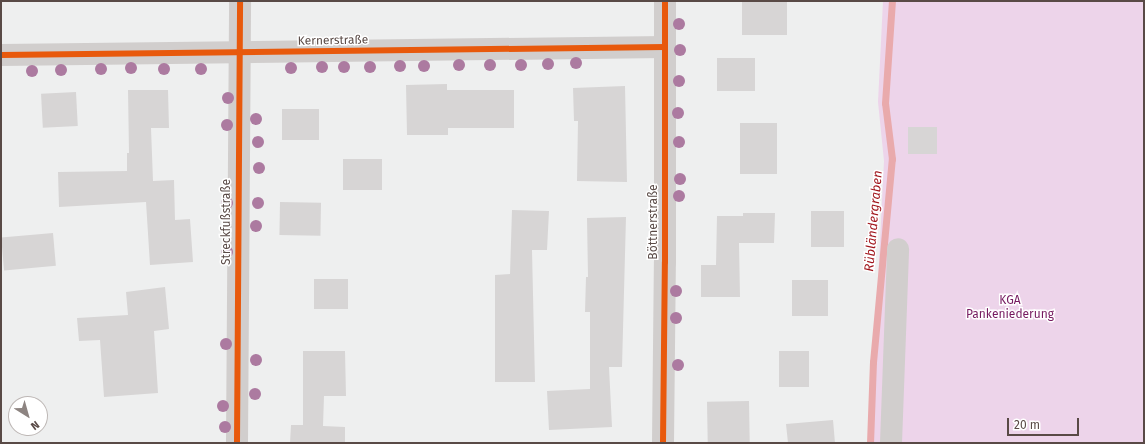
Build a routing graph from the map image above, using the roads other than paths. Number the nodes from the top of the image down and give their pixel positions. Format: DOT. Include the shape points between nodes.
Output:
graph roads {
  1 [pos="240,1"];
  2 [pos="665,1"];
  3 [pos="665,47"];
  4 [pos="239,53"];
  5 [pos="1,55"];
  6 [pos="898,249"];
  7 [pos="237,443"];
  8 [pos="663,443"];
  9 [pos="891,443"];
  1 -- 4 [label="street, Streckfußstraße"];
  2 -- 3 [label="street, Böttnerstraße"];
  3 -- 4 [label="street, Kernerstraße"];
  3 -- 8 [label="street, Böttnerstraße"];
  4 -- 5 [label="street, Kernerstraße"];
  4 -- 7 [label="street, Streckfußstraße"];
  6 -- 9 [label="street"];
}
